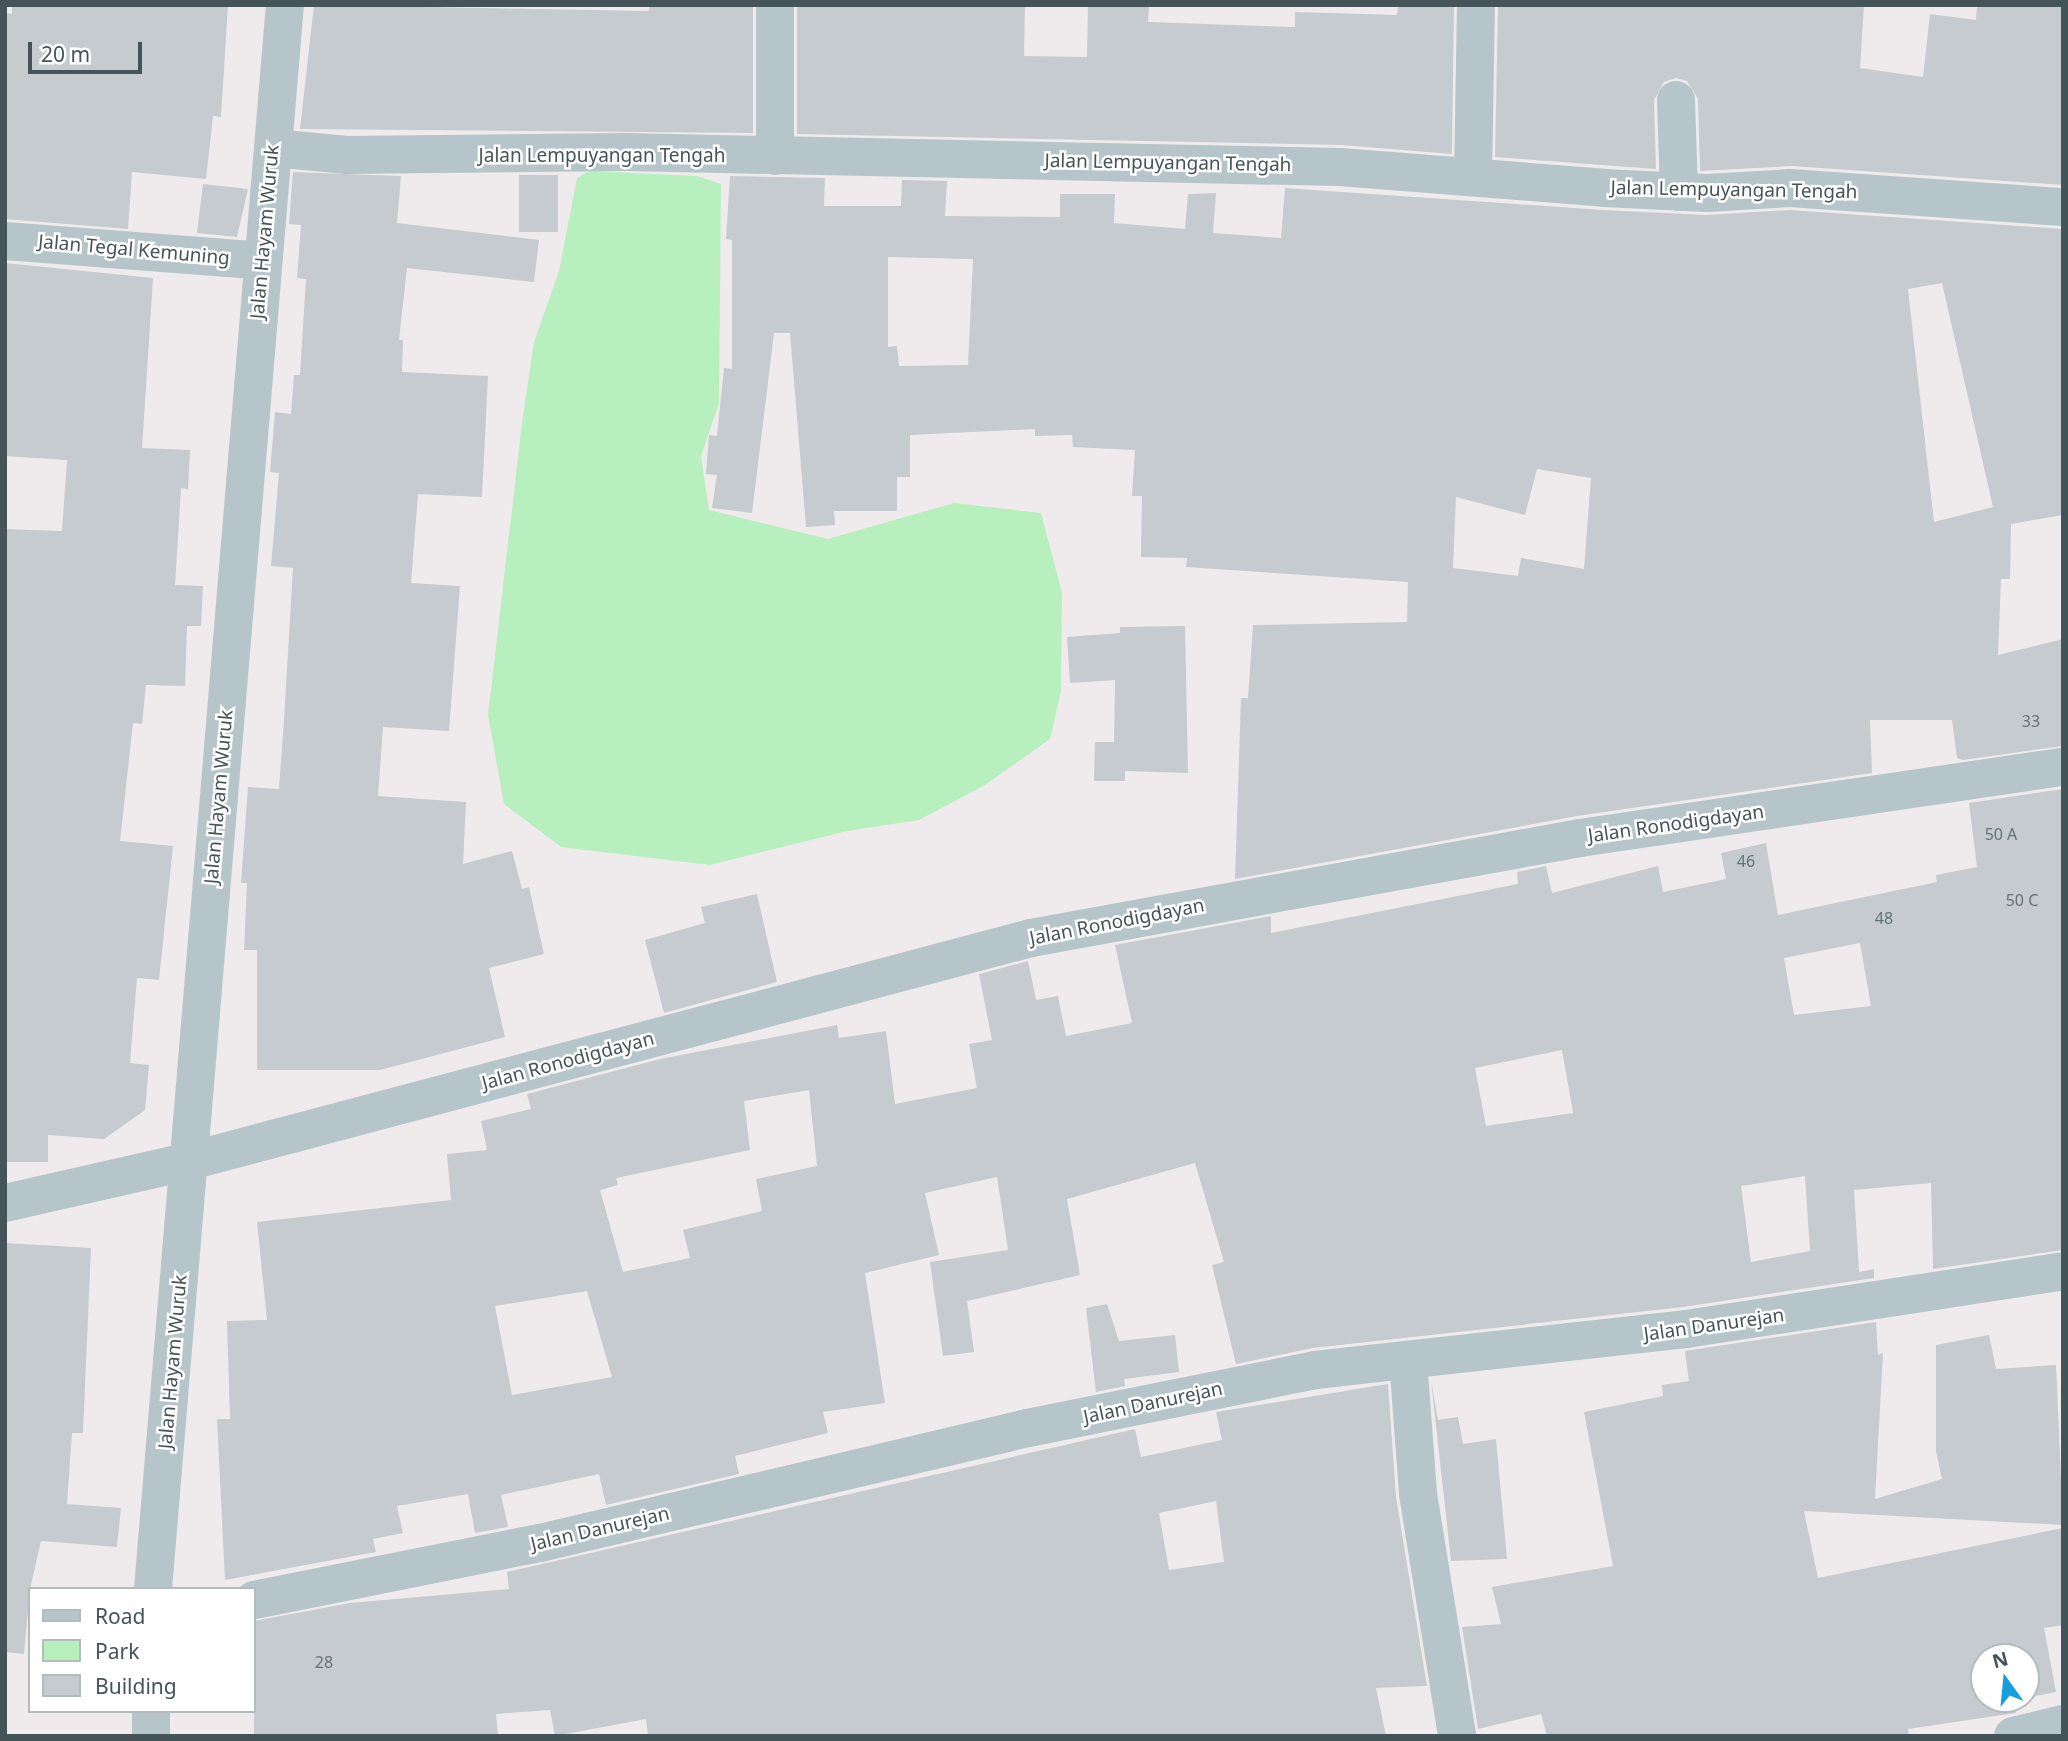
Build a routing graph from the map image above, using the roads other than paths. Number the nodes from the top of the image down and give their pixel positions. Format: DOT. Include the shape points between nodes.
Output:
graph roads {
  1 [pos="285,5"];
  2 [pos="775,5"];
  3 [pos="1476,5"];
  4 [pos="1676,100"];
  5 [pos="273,148"];
  6 [pos="775,156"];
  7 [pos="1473,176"];
  8 [pos="1679,192"];
  9 [pos="2063,207"];
  10 [pos="5,241"];
  11 [pos="262,261"];
  12 [pos="2063,767"];
  13 [pos="190,1161"];
  14 [pos="5,1203"];
  15 [pos="2063,1271"];
  16 [pos="1408,1360"];
  17 [pos="153,1587"];
  18 [pos="256,1600"];
  19 [pos="151,1713"];
  20 [pos="2063,1724"];
  21 [pos="151,1736"];
  22 [pos="1457,1736"];
  23 [pos="2013,1736"];
  1 -- 5 [label="street, Jalan Hayam Wuruk"];
  2 -- 6 [label="street"];
  3 -- 7 [label="street"];
  4 -- 8 [label="street"];
  5 -- 6 [label="street, Jalan Lempuyangan Tengah" via="442,157 627,152"];
  5 -- 11 [label="street, Jalan Hayam Wuruk"];
  6 -- 7 [label="street, Jalan Lempuyangan Tengah" via="1243,164"];
  7 -- 8 [label="street, Jalan Lempuyangan Tengah"];
  8 -- 9 [label="street, Jalan Lempuyangan Tengah" via="1790,188"];
  10 -- 11 [label="street, Jalan Tegal Kemuning" via="119,246"];
  11 -- 13 [label="street, Jalan Hayam Wuruk"];
  12 -- 13 [label="street, Jalan Ronodigdayan" via="1580,838 1031,939"];
  13 -- 14 [label="street, Jalan Ronodigdayan"];
  13 -- 17 [label="street, Jalan Hayam Wuruk"];
  15 -- 16 [label="street, Jalan Danurejan" via="1686,1329"];
  16 -- 18 [label="street, Jalan Danurejan" via="1315,1370 1028,1427 540,1543"];
  16 -- 22 [label="street" via="1418,1494"];
  19 -- 21 [label="street"];
  20 -- 23 [label="street"];
}
